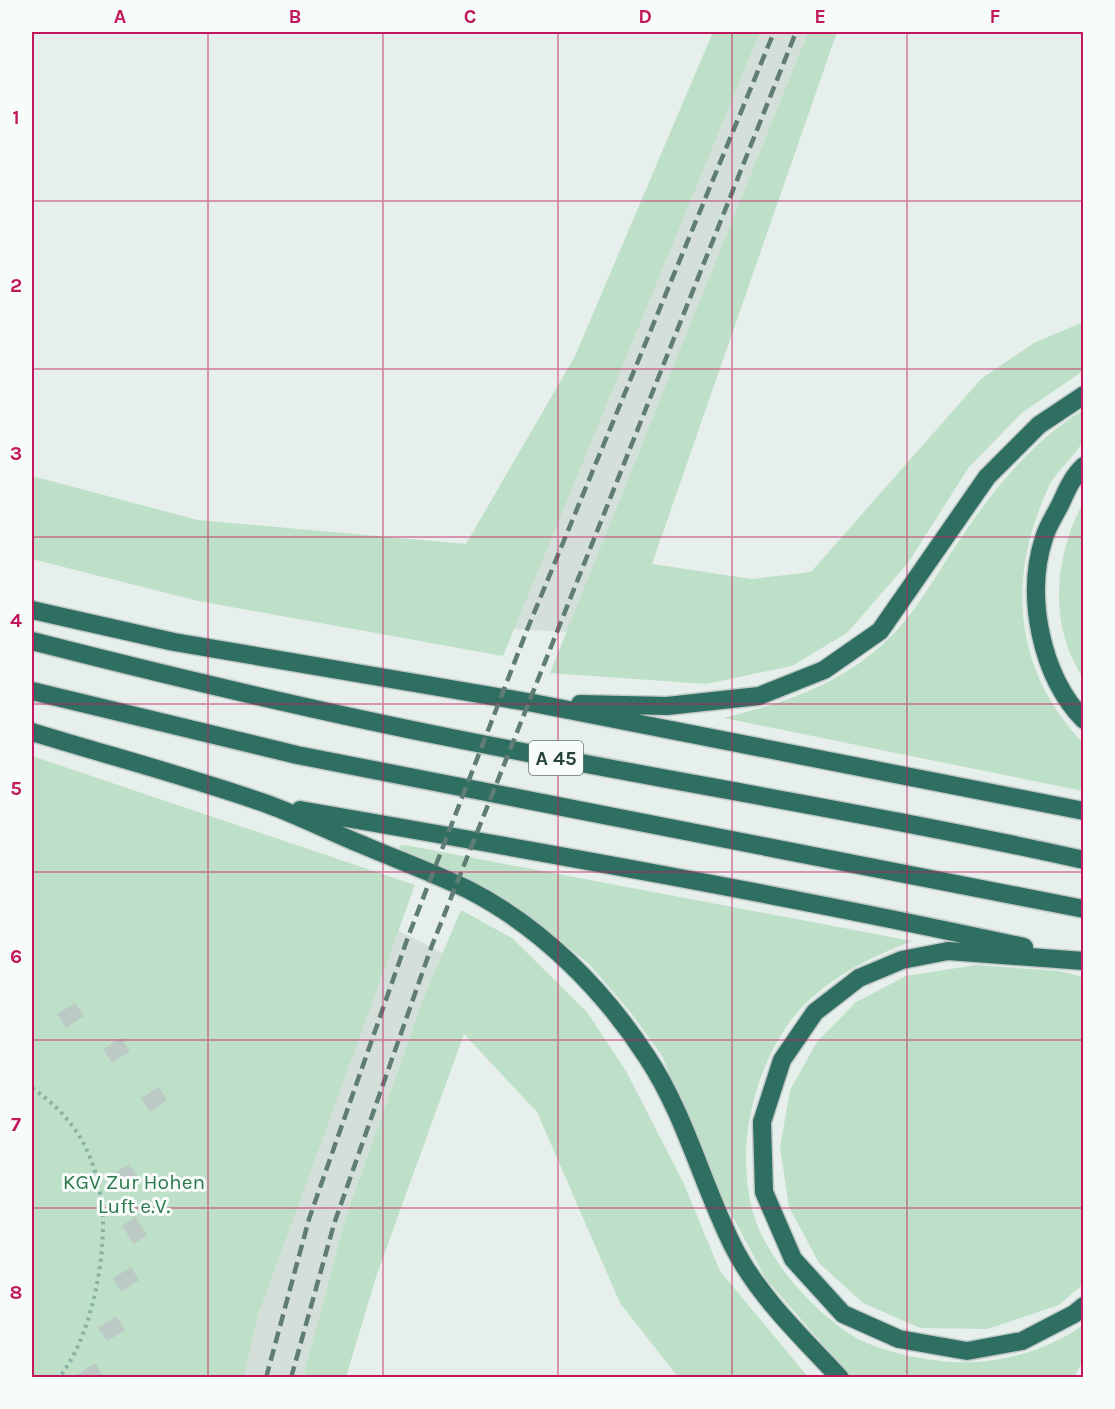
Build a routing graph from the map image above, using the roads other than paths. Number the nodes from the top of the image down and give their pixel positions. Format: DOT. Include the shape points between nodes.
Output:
graph roads {
  1 [pos="1083,395"];
  2 [pos="1083,466"];
  3 [pos="32,610"];
  4 [pos="32,641"];
  5 [pos="32,691"];
  6 [pos="533,703"];
  7 [pos="1083,720"];
  8 [pos="32,732"];
  9 [pos="269,805"];
  10 [pos="1083,811"];
  11 [pos="1083,860"];
  12 [pos="1083,909"];
  13 [pos="1083,961"];
  14 [pos="1083,1306"];
  15 [pos="840,1377"];
  1 -- 6 [label="highway" via="1039,425 987,477 880,631 824,670 759,696 667,705"];
  2 -- 7 [label="highway" via="1074,475 1044,538 1036,588 1042,641 1056,681"];
  3 -- 6 [label="highway" via="174,642"];
  4 -- 11 [label="highway, A 45" via="225,690 435,735"];
  5 -- 12 [label="highway, A 45" via="297,755"];
  6 -- 10 [label="highway"];
  8 -- 9 [label="highway"];
  9 -- 13 [label="highway" via="887,917"];
  9 -- 15 [label="highway" via="471,891 551,946 594,988 643,1051 672,1102 734,1248 782,1316"];
  13 -- 14 [label="highway" via="948,951 902,960 859,978 815,1012 789,1050 762,1122 764,1192 793,1259 843,1314 899,1339 967,1351 1022,1341"];
}
